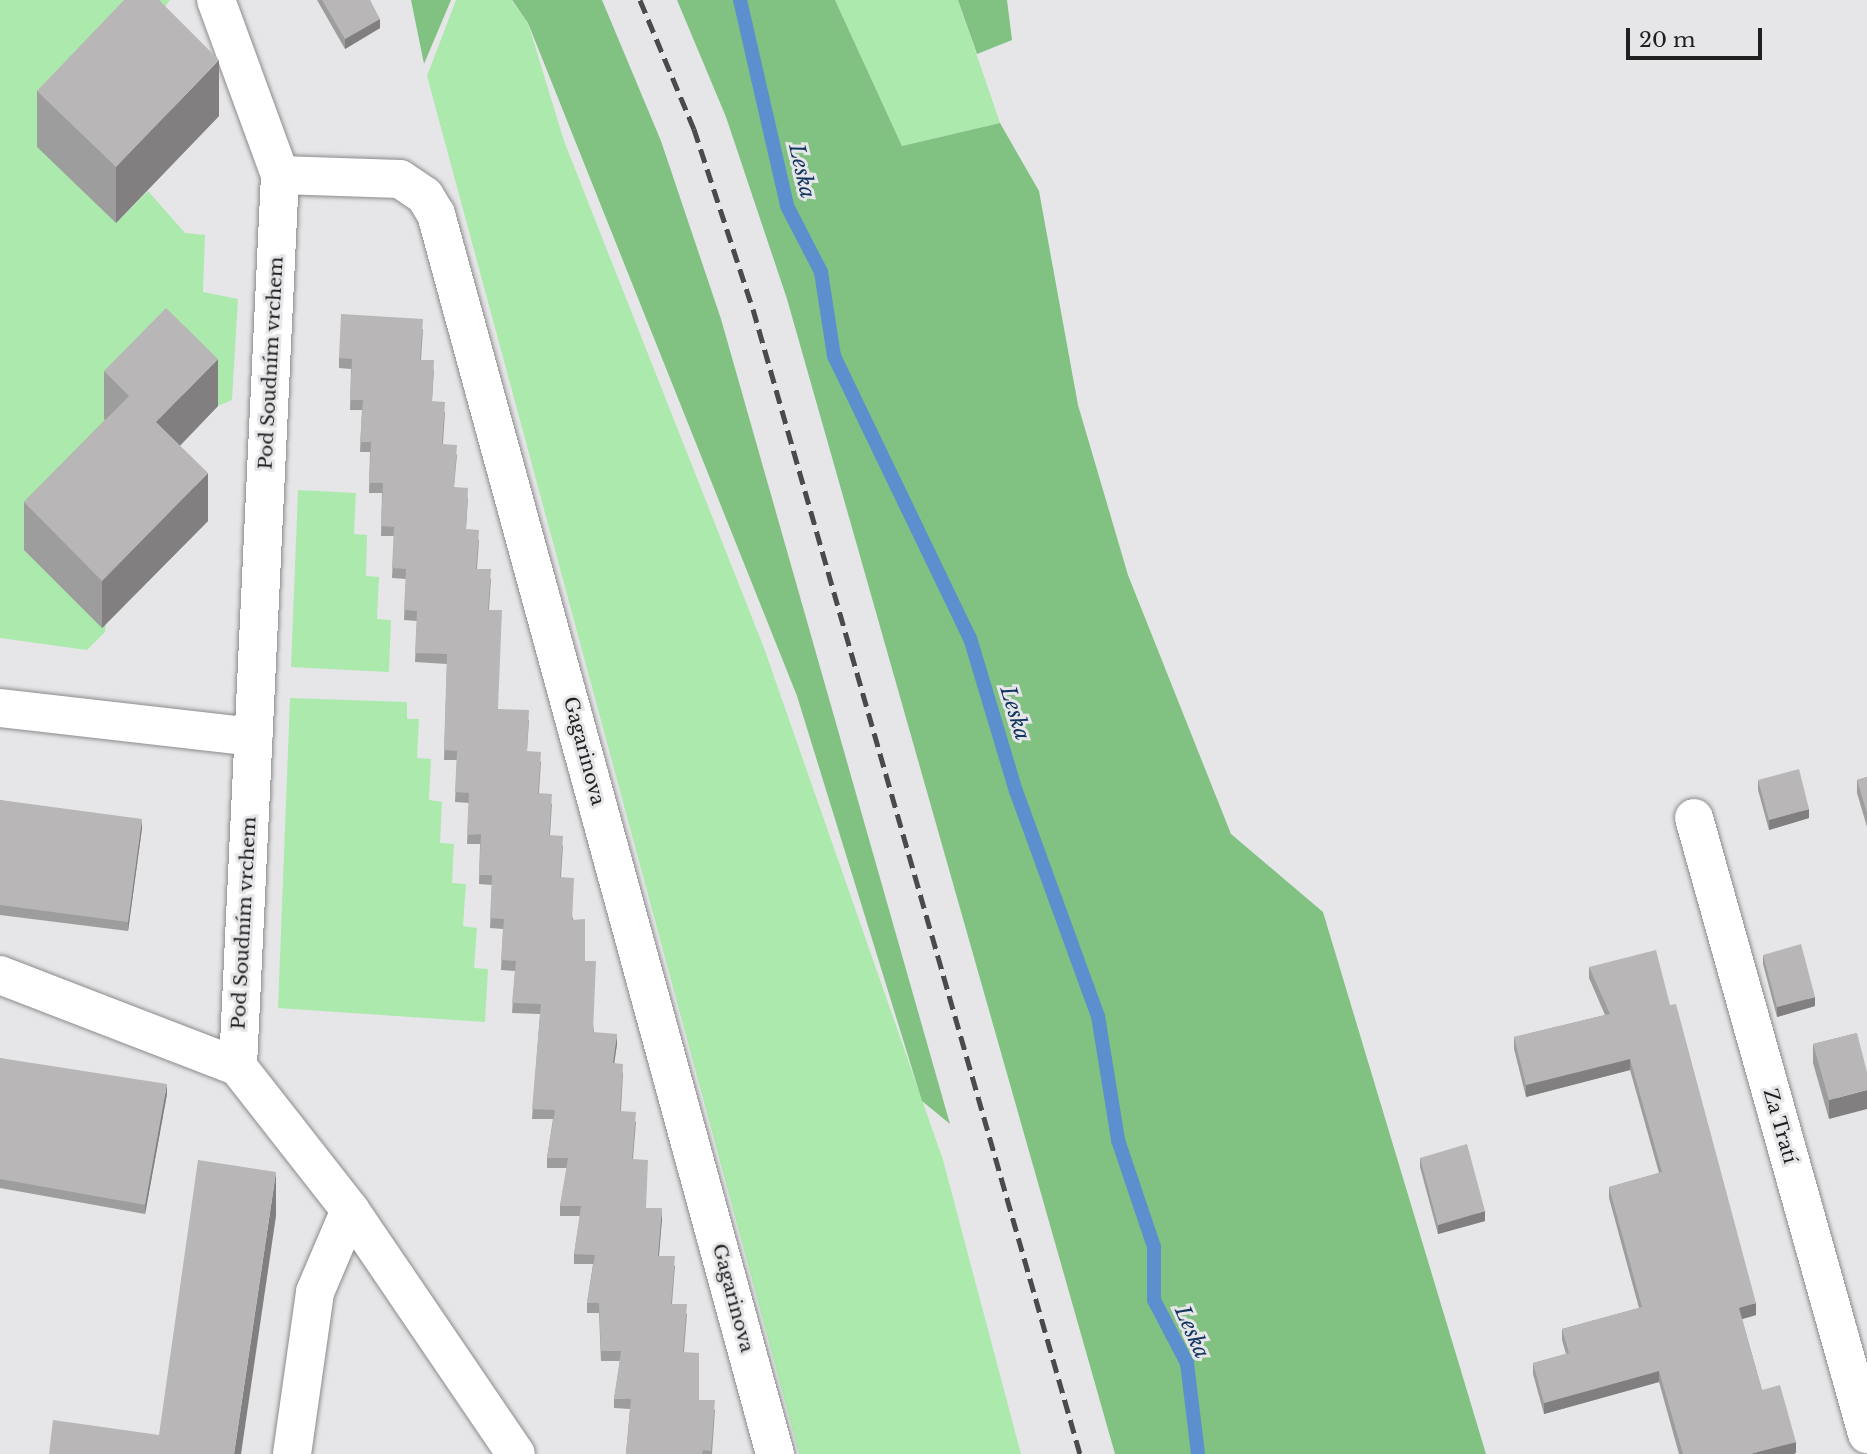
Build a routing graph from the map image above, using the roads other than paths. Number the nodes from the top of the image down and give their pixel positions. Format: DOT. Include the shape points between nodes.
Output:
graph roads {
  1 [pos="216,0"];
  2 [pos="280,175"];
  3 [pos="0,708"];
  4 [pos="253,737"];
  5 [pos="1694,818"];
  6 [pos="0,975"];
  7 [pos="238,1067"];
  8 [pos="350,1210"];
  9 [pos="1867,1434"];
  10 [pos="292,1454"];
  11 [pos="516,1454"];
  12 [pos="775,1454"];
  1 -- 2 [label="street, Pod Soudním vrchem"];
  2 -- 4 [label="street, Pod Soudním vrchem"];
  2 -- 12 [label="street, Gagarinova" via="400,179 425,196 436,214"];
  3 -- 4 [label="street"];
  4 -- 7 [label="street, Pod Soudním vrchem"];
  5 -- 9 [label="street, Za Tratí"];
  6 -- 7 [label="street"];
  7 -- 8 [label="street"];
  8 -- 10 [label="street" via="315,1292"];
  8 -- 11 [label="street"];
}
